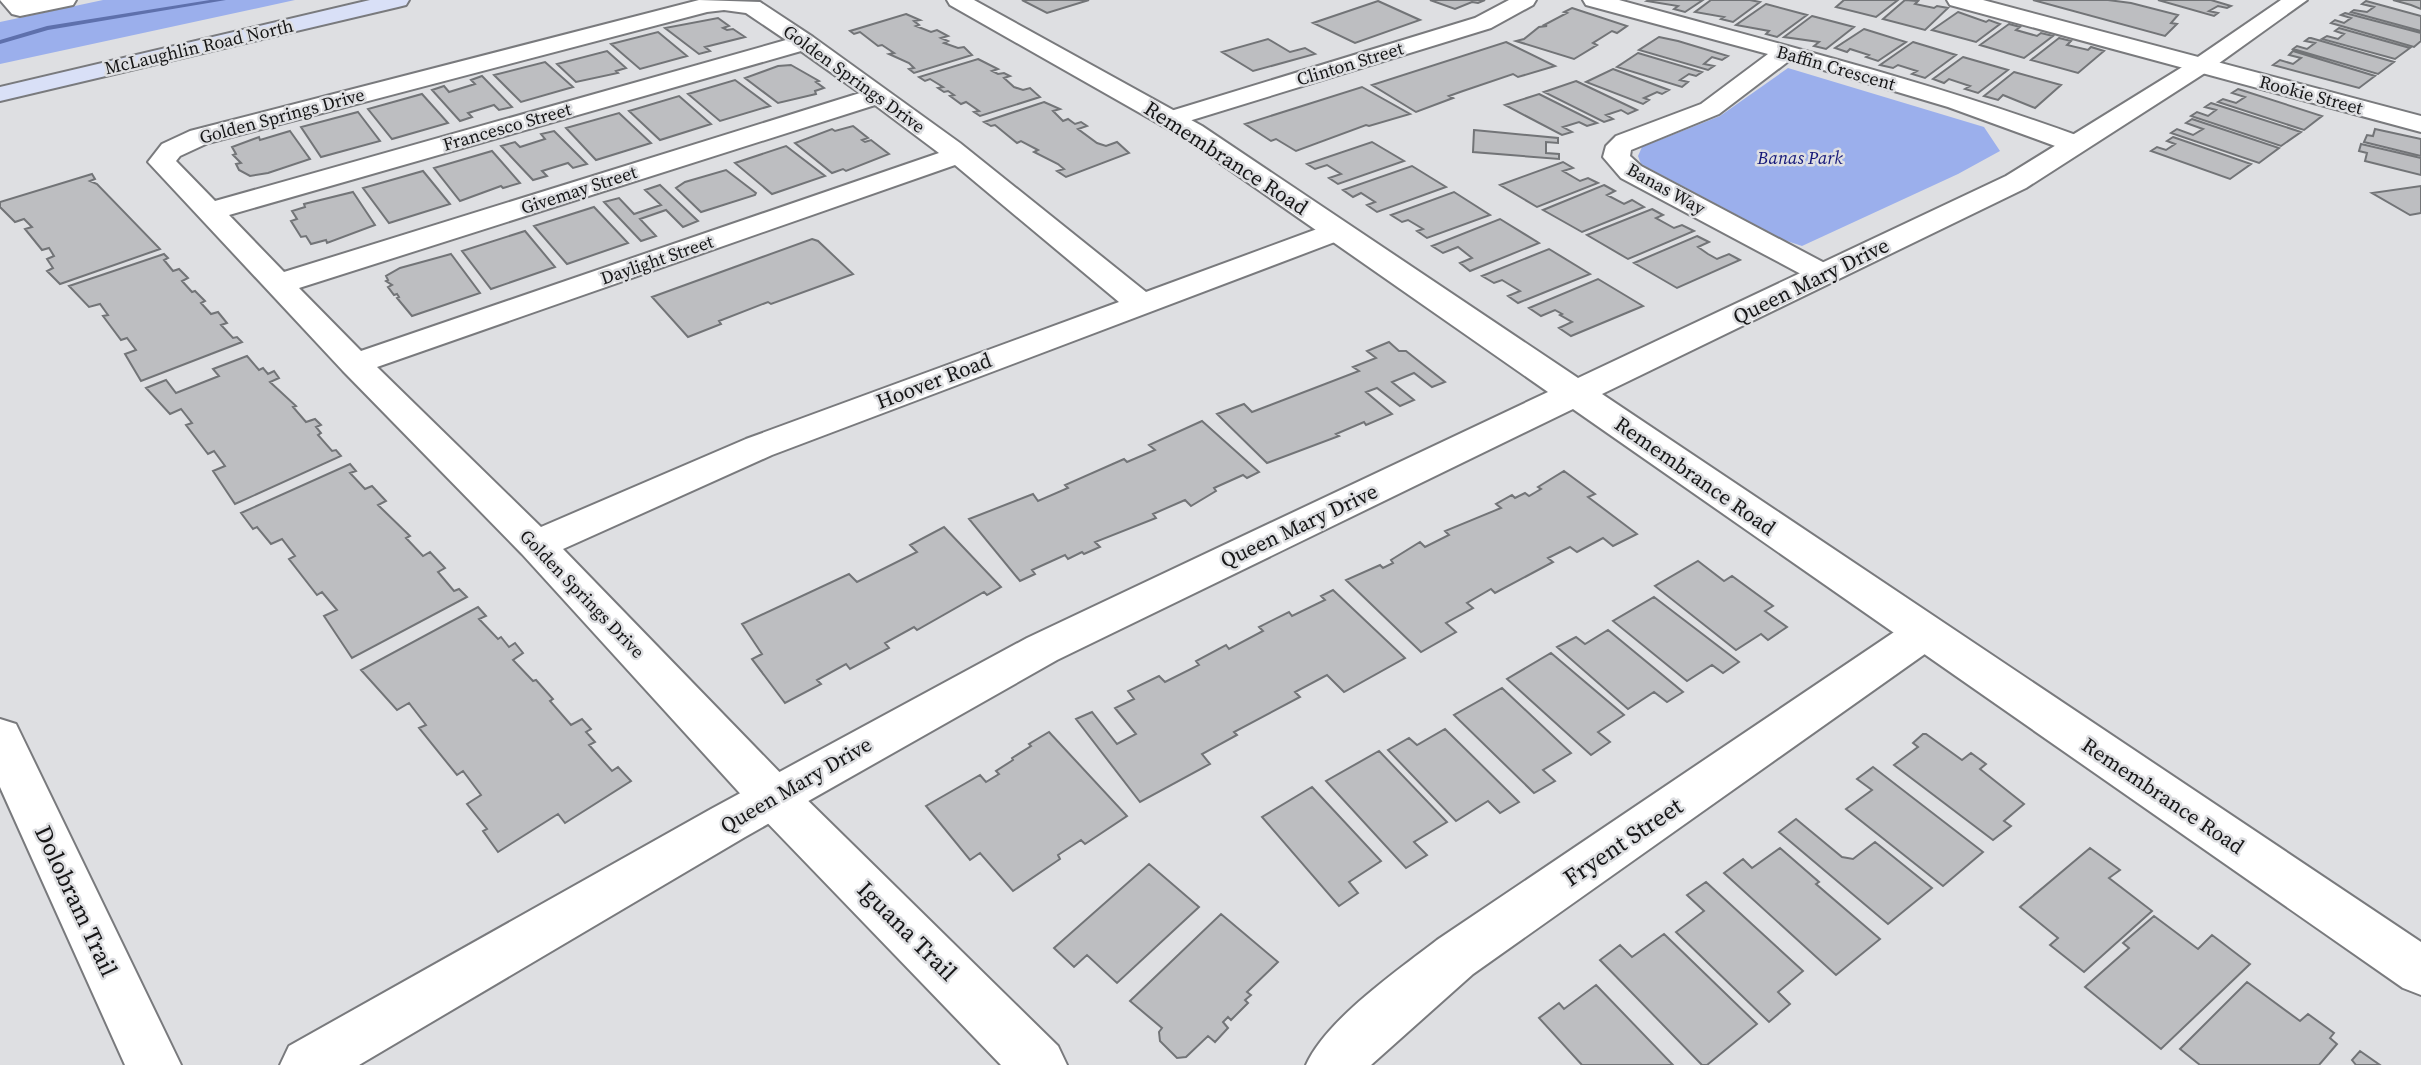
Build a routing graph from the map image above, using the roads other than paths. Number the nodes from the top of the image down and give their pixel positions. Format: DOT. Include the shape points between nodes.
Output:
graph roads {
  1 [pos="65,0"];
  2 [pos="398,0"];
  3 [pos="958,0"];
  4 [pos="1525,0"];
  5 [pos="1594,0"];
  6 [pos="1958,0"];
  7 [pos="2296,0"];
  8 [pos="10,8"];
  9 [pos="805,42"];
  10 [pos="1785,53"];
  11 [pos="2200,66"];
  12 [pos="0,94"];
  13 [pos="880,95"];
  14 [pos="1170,119"];
  15 [pos="2421,124"];
  16 [pos="2075,144"];
  17 [pos="958,155"];
  18 [pos="209,212"];
  19 [pos="1338,231"];
  20 [pos="1825,275"];
  21 [pos="279,284"];
  22 [pos="1140,303"];
  23 [pos="355,364"];
  24 [pos="1576,394"];
  25 [pos="536,545"];
  26 [pos="1924,633"];
  27 [pos="5,760"];
  28 [pos="774,798"];
  29 [pos="2421,971"];
  30 [pos="152,1065"];
  31 [pos="309,1065"];
  32 [pos="1039,1065"];
  33 [pos="1335,1065"];
  1 -- 8 [label="street"];
  2 -- 12 [label="main road, McLaughlin Road North"];
  3 -- 14 [label="street, Remembrance Road"];
  4 -- 14 [label="street, Clinton Street" via="1483,23"];
  5 -- 10 [label="street, Baffin Crescent"];
  6 -- 11 [label="street"];
  7 -- 11 [label="street, Queen Mary Drive"];
  9 -- 13 [label="street, Golden Springs Drive"];
  9 -- 18 [label="street, Francesco Street"];
  9 -- 18 [label="street, Golden Springs Drive" via="752,7 706,5 199,137 172,150 162,162"];
  10 -- 16 [label="street, Baffin Crescent"];
  10 -- 20 [label="street, Banas Way" via="1710,109 1625,142 1616,157 1631,172"];
  11 -- 15 [label="street, Rookie Street"];
  11 -- 16 [label="street, Queen Mary Drive"];
  13 -- 17 [label="street, Golden Springs Drive"];
  13 -- 21 [label="street, Givemay Street"];
  14 -- 19 [label="street, Remembrance Road"];
  16 -- 20 [label="street, Queen Mary Drive" via="2016,181"];
  17 -- 22 [label="street, Golden Springs Drive"];
  17 -- 23 [label="street, Daylight Street"];
  18 -- 21 [label="street, Golden Springs Drive"];
  19 -- 22 [label="street, Hoover Road"];
  19 -- 24 [label="street, Remembrance Road"];
  20 -- 24 [label="street, Queen Mary Drive"];
  21 -- 23 [label="street, Golden Springs Drive"];
  22 -- 25 [label="street, Hoover Road" via="760,447"];
  23 -- 25 [label="street, Golden Springs Drive"];
  24 -- 26 [label="street, Remembrance Road"];
  24 -- 28 [label="street, Queen Mary Drive" via="1042,649"];
  25 -- 28 [label="street, Golden Springs Drive"];
  26 -- 29 [label="street, Remembrance Road"];
  26 -- 33 [label="street, Fryent Street" via="1455,957 1408,993"];
  27 -- 30 [label="street, Dolobram Trail"];
  28 -- 31 [label="street, Queen Mary Drive"];
  28 -- 32 [label="street, Iguana Trail"];
}
